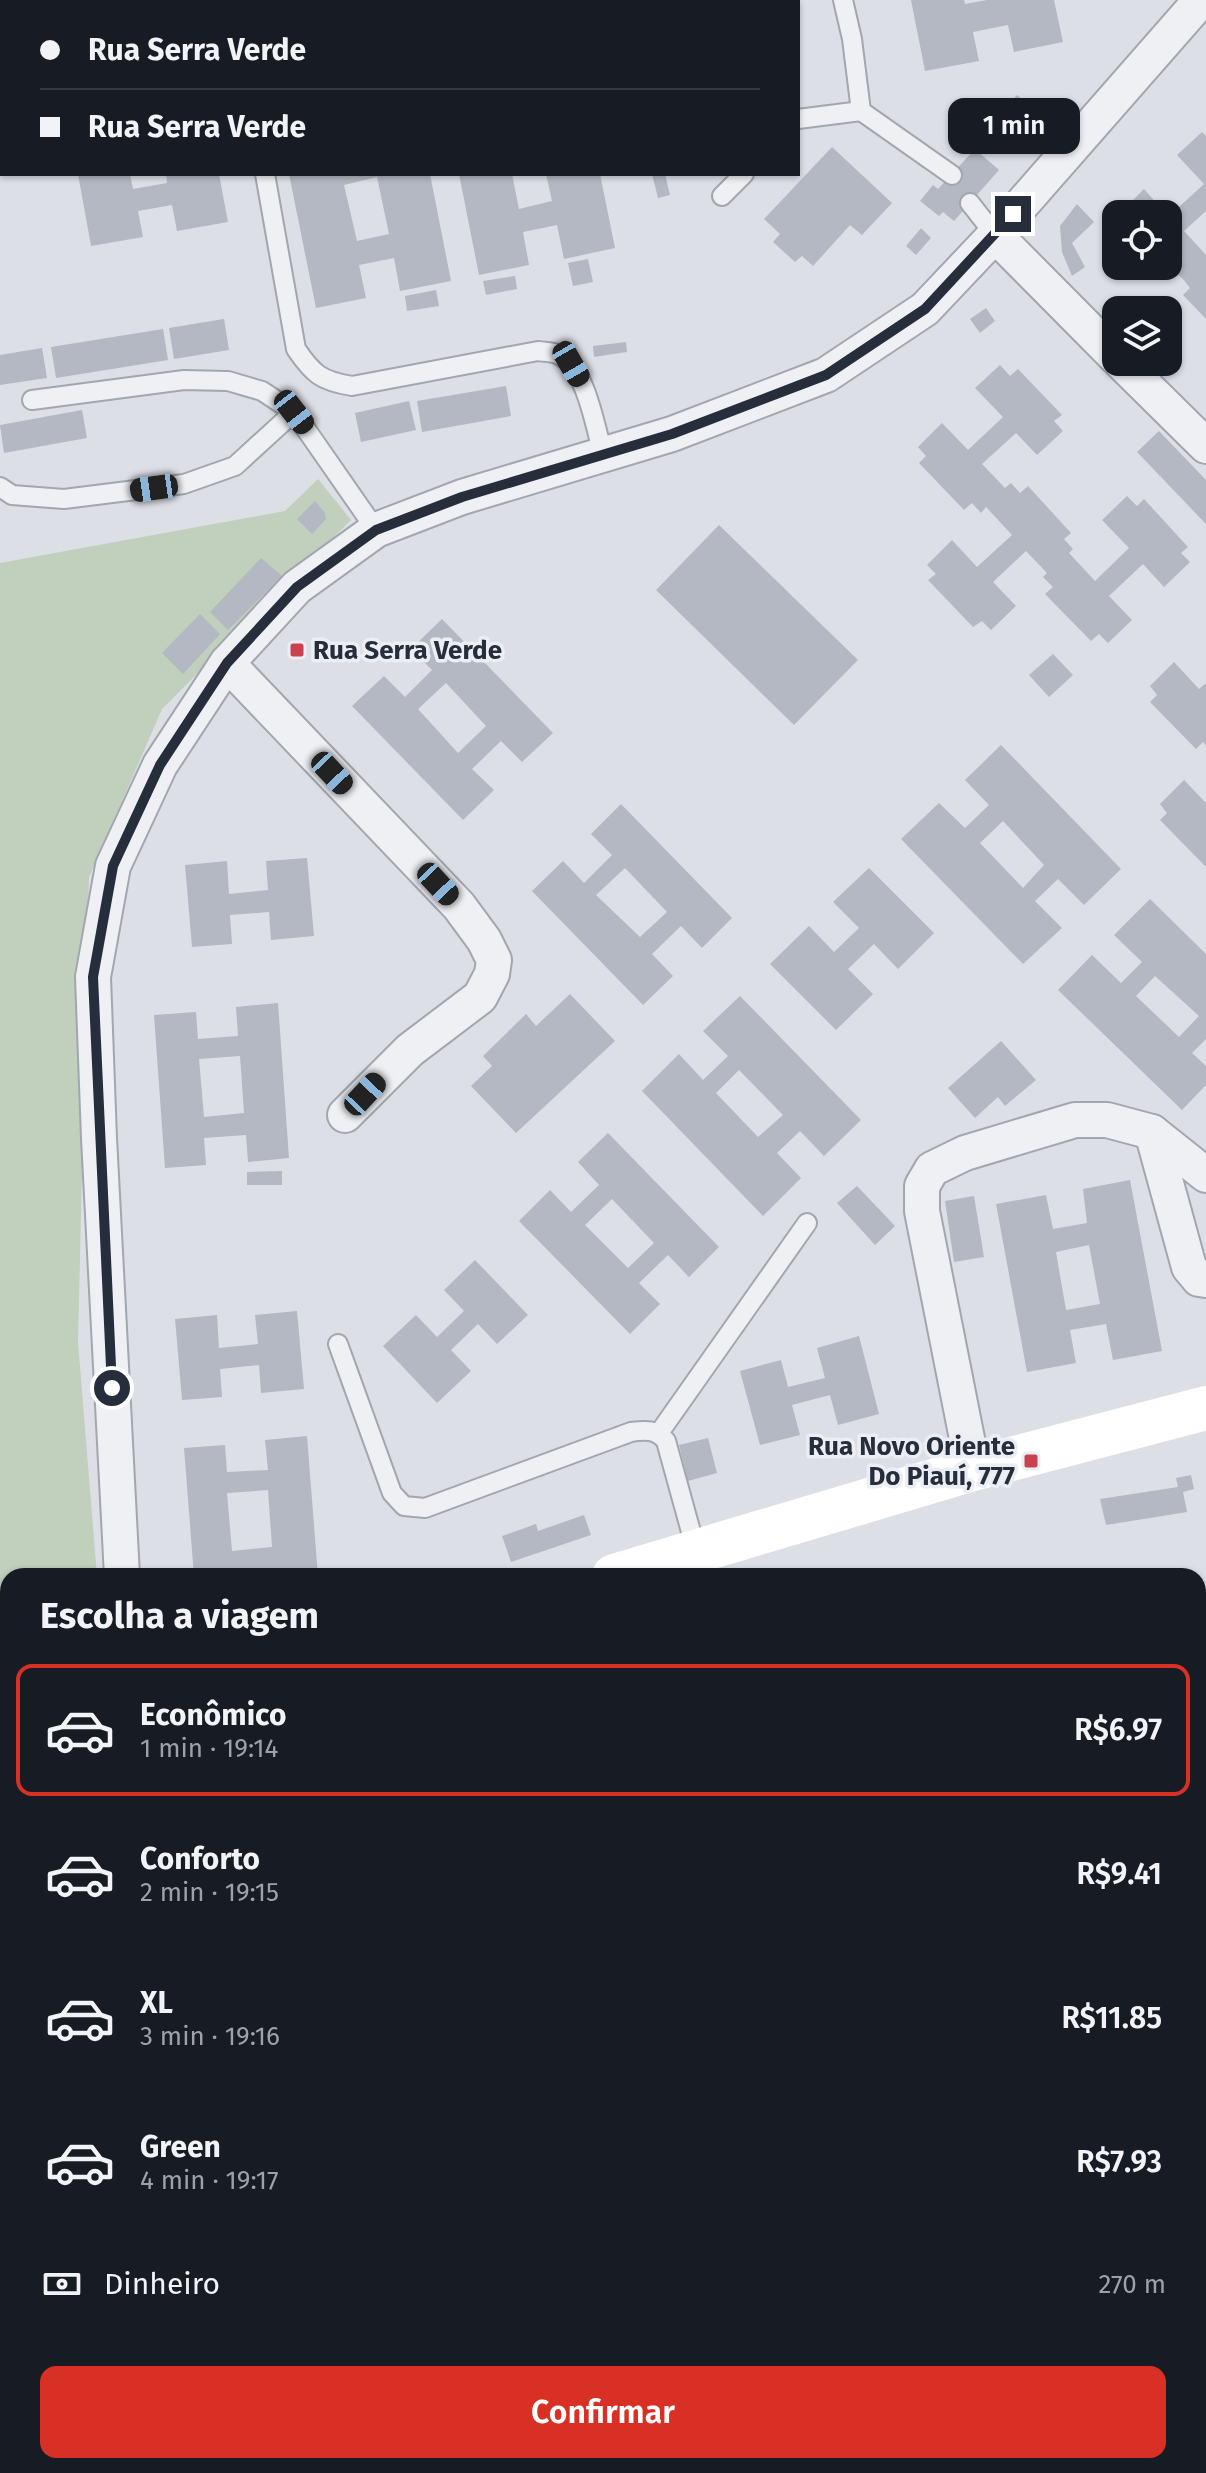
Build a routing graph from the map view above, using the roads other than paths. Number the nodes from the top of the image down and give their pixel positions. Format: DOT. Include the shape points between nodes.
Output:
graph roads {
  1 [pos="843,0"];
  2 [pos="1201,0"];
  3 [pos="861,111"];
  4 [pos="800,119"];
  5 [pos="952,175"];
  6 [pos="265,176"];
  7 [pos="742,176"];
  8 [pos="722,196"];
  9 [pos="970,203"];
  10 [pos="995,235"];
  11 [pos="1102,343"];
  12 [pos="1135,376"];
  13 [pos="32,400"];
  14 [pos="294,412"];
  15 [pos="1206,446"];
  16 [pos="603,454"];
  17 [pos="0,487"];
  18 [pos="376,530"];
  19 [pos="227,663"];
  20 [pos="345,1115"];
  21 [pos="1152,1132"];
  22 [pos="1206,1175"];
  23 [pos="807,1223"];
  24 [pos="1206,1280"];
  25 [pos="338,1344"];
  26 [pos="1206,1408"];
  27 [pos="659,1433"];
  28 [pos="973,1469"];
  29 [pos="696,1550"];
  30 [pos="122,1568"];
  31 [pos="639,1568"];
  1 -- 3 [label="lane"];
  2 -- 10 [label="street"];
  3 -- 4 [label="lane"];
  3 -- 5 [label="lane"];
  6 -- 16 [label="lane" via="296,349 309,368 327,382 352,386 538,351 557,354 582,382"];
  7 -- 8 [label="lane"];
  9 -- 10 [label="lane"];
  10 -- 11 [label="street"];
  10 -- 16 [label="street" via="925,309 826,375 672,434"];
  12 -- 15 [label="street"];
  13 -- 14 [label="lane" via="184,380 228,381 262,391"];
  14 -- 17 [label="lane" via="235,466 184,484 64,499 12,495"];
  14 -- 18 [label="lane"];
  16 -- 18 [label="street"];
  18 -- 19 [label="street" via="297,587"];
  19 -- 20 [label="street" via="459,906 494,960 480,997 410,1050"];
  19 -- 30 [label="street" via="160,765 113,866 93,977"];
  21 -- 22 [label="street"];
  21 -- 24 [label="street" via="1189,1267"];
  21 -- 28 [label="street" via="1107,1120 1075,1120 965,1153 932,1169 922,1186 922,1211"];
  23 -- 27 [label="lane"];
  25 -- 27 [label="lane" via="392,1493 404,1506 425,1508 631,1432"];
  26 -- 28 [label="street"];
  27 -- 29 [label="lane" via="666,1441"];
  28 -- 29 [label="street"];
  29 -- 31 [label="street"];
}
